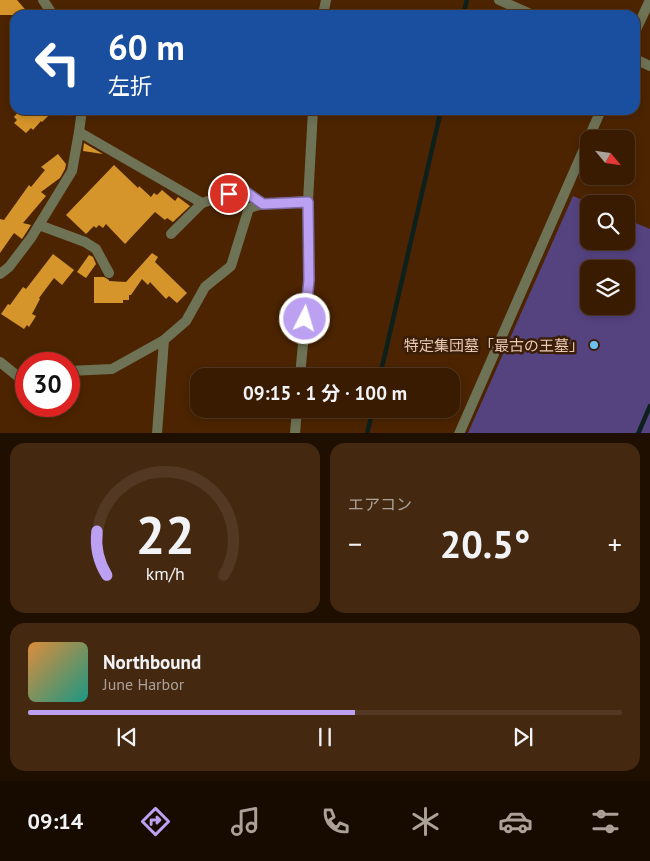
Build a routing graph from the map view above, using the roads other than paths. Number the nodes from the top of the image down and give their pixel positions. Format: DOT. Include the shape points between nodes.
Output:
graph roads {
  1 [pos="499,0"];
  2 [pos="650,0"];
  3 [pos="522,10"];
  4 [pos="640,21"];
  5 [pos="81,115"];
  6 [pos="313,115"];
  7 [pos="599,115"];
  8 [pos="79,132"];
  9 [pos="308,202"];
  10 [pos="202,203"];
  11 [pos="263,204"];
  12 [pos="39,225"];
  13 [pos="171,234"];
  14 [pos="108,273"];
  15 [pos="0,274"];
  16 [pos="164,340"];
  17 [pos="0,362"];
  18 [pos="301,368"];
  19 [pos="80,371"];
  20 [pos="15,374"];
  21 [pos="296,418"];
  22 [pos="157,433"];
  23 [pos="295,433"];
  24 [pos="459,433"];
  1 -- 3 [label="street"];
  2 -- 4 [label="street"];
  5 -- 8 [label="street"];
  6 -- 9 [label="street"];
  7 -- 24 [label="street"];
  8 -- 10 [label="street"];
  8 -- 12 [label="street" via="72,171"];
  9 -- 11 [label="street"];
  9 -- 18 [label="street" via="309,280"];
  10 -- 11 [label="street" via="243,190"];
  10 -- 13 [label="street"];
  11 -- 16 [label="street" via="249,208 231,266 205,287 186,321"];
  12 -- 14 [label="street" via="96,249"];
  12 -- 15 [label="street" via="9,267"];
  16 -- 19 [label="street" via="112,369"];
  16 -- 22 [label="street"];
  17 -- 20 [label="street"];
  21 -- 23 [label="street"];
}
